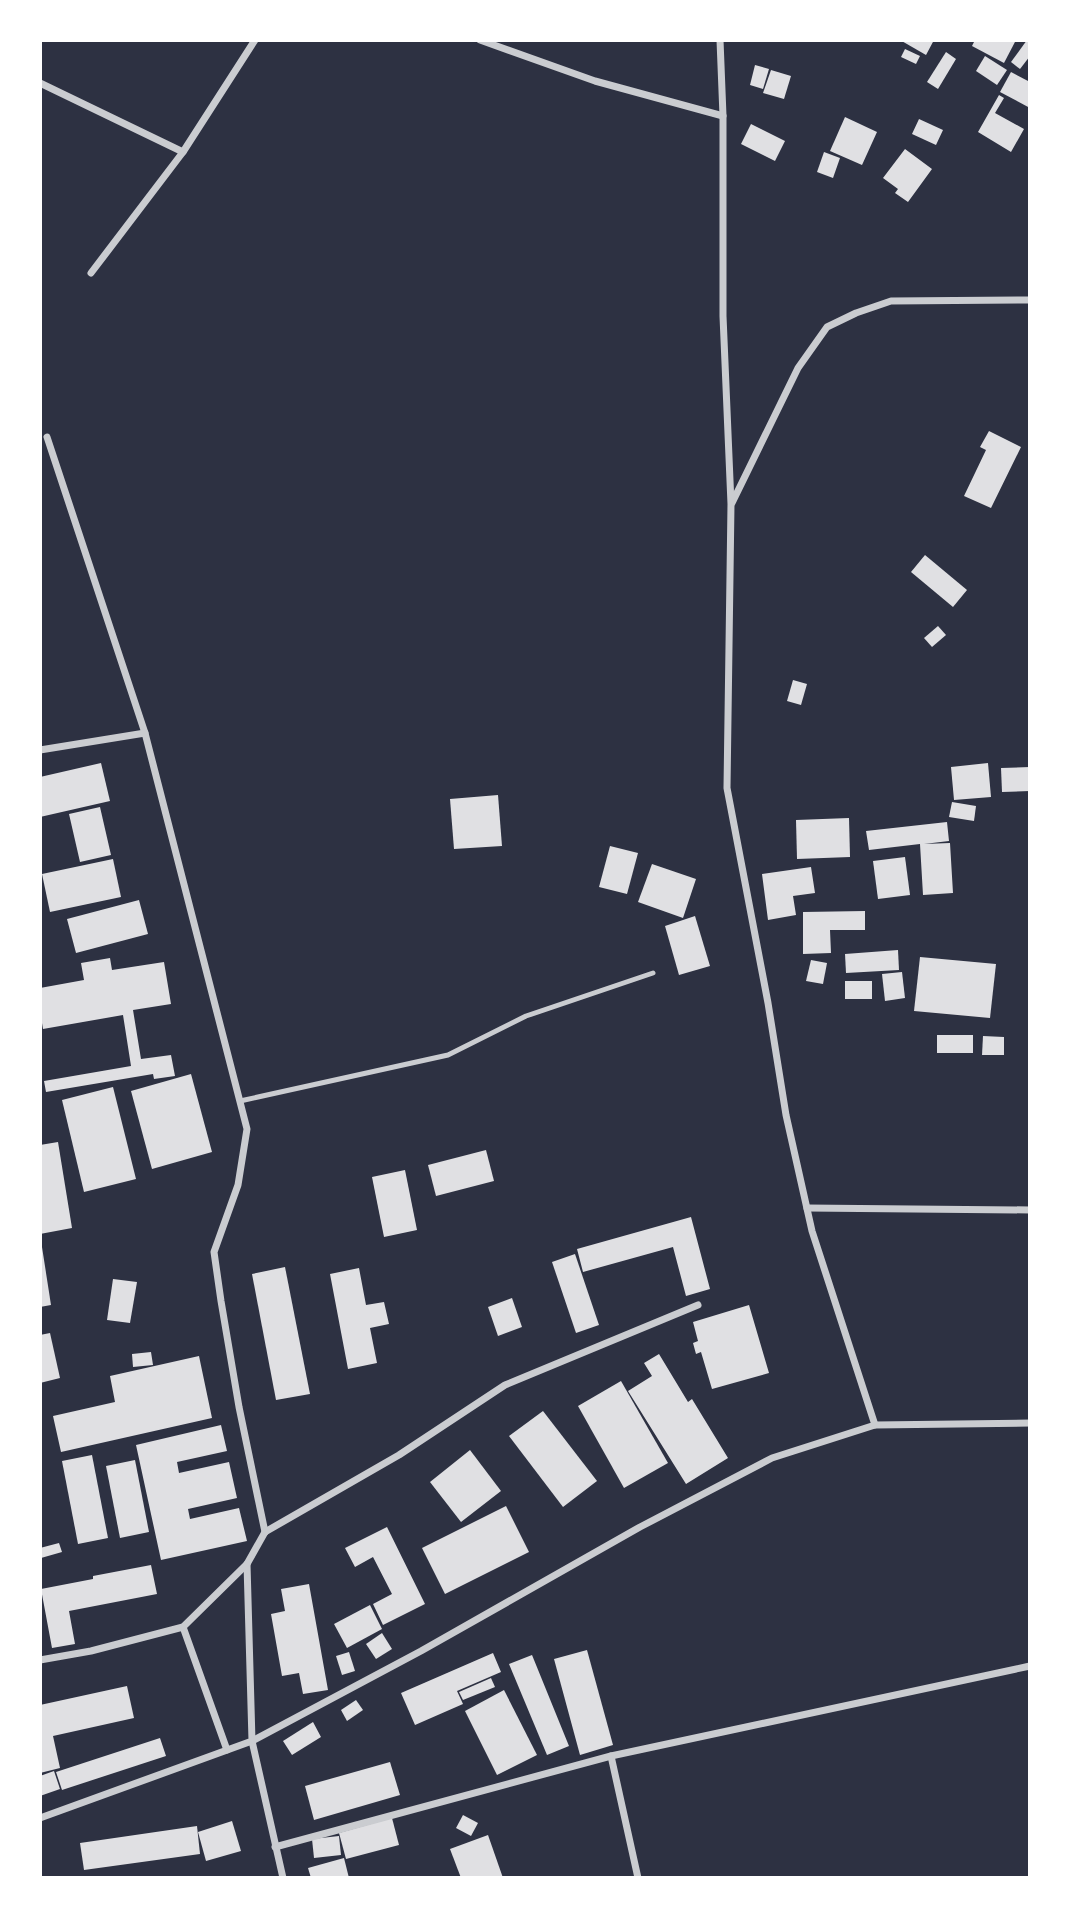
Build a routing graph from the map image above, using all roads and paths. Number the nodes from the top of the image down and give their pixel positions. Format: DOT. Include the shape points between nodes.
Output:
graph roads {
  1 [pos="255,40"];
  2 [pos="480,40"];
  3 [pos="720,40"];
  4 [pos="40,83"];
  5 [pos="723,116"];
  6 [pos="183,152"];
  7 [pos="91,273"];
  8 [pos="1030,300"];
  9 [pos="47,438"];
  10 [pos="731,504"];
  11 [pos="145,733"];
  12 [pos="40,750"];
  13 [pos="653,973"];
  14 [pos="240,1101"];
  15 [pos="807,1208"];
  16 [pos="1030,1210"];
  17 [pos="698,1305"];
  18 [pos="1030,1423"];
  19 [pos="875,1425"];
  20 [pos="265,1532"];
  21 [pos="247,1564"];
  22 [pos="183,1627"];
  23 [pos="40,1660"];
  24 [pos="1030,1666"];
  25 [pos="252,1741"];
  26 [pos="227,1750"];
  27 [pos="611,1756"];
  28 [pos="40,1818"];
  29 [pos="275,1847"];
  30 [pos="283,1878"];
  31 [pos="638,1878"];
  1 -- 6 [label="street"];
  2 -- 5 [label="street" via="596,81"];
  3 -- 5 [label="street"];
  4 -- 6 [label="street"];
  5 -- 10 [label="street" via="723,316"];
  6 -- 7 [label="street"];
  8 -- 10 [label="street" via="891,301 827,327 798,368"];
  9 -- 11 [label="street"];
  10 -- 15 [label="street" via="727,788"];
  11 -- 12 [label="street"];
  11 -- 14 [label="street"];
  13 -- 14 [label="lane" via="526,1016 449,1055"];
  14 -- 20 [label="street" via="247,1129 237,1185 214,1252"];
  15 -- 16 [label="street"];
  15 -- 19 [label="street"];
  17 -- 20 [label="street" via="505,1385 399,1455"];
  18 -- 19 [label="street"];
  19 -- 25 [label="street" via="772,1458"];
  20 -- 21 [label="street"];
  21 -- 22 [label="street"];
  21 -- 25 [label="street"];
  22 -- 23 [label="street"];
  22 -- 26 [label="street"];
  24 -- 27 [label="street"];
  25 -- 26 [label="street"];
  25 -- 29 [label="street"];
  26 -- 28 [label="street"];
  27 -- 29 [label="street"];
  27 -- 31 [label="street"];
  29 -- 30 [label="street"];
}
